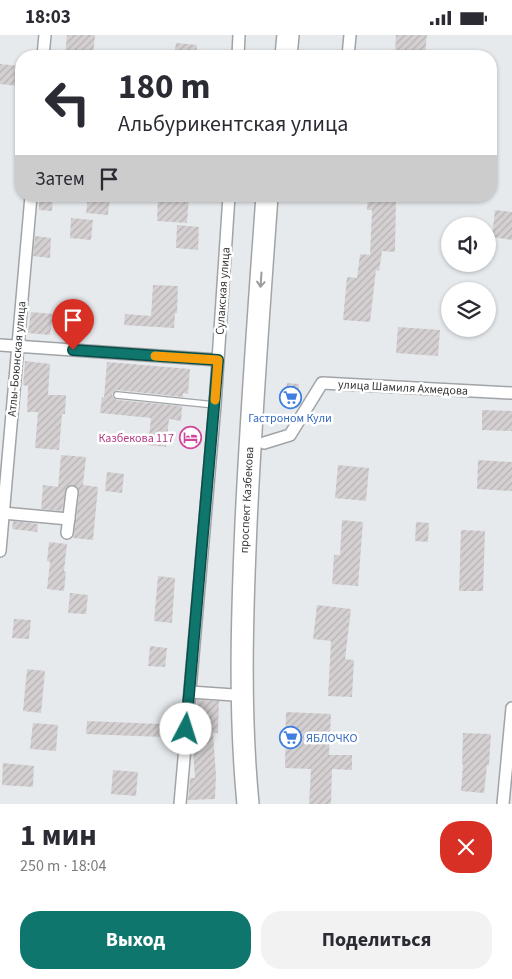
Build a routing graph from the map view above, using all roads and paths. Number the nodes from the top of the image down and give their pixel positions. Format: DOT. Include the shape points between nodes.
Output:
graph roads {
  1 [pos="45,35"];
  2 [pos="239,35"];
  3 [pos="278,35"];
  4 [pos="288,35"];
  5 [pos="350,35"];
  6 [pos="44,50"];
  7 [pos="238,50"];
  8 [pos="277,50"];
  9 [pos="287,50"];
  10 [pos="349,50"];
  11 [pos="30,202"];
  12 [pos="229,202"];
  13 [pos="267,202"];
  14 [pos="279,202"];
  15 [pos="0,345"];
  16 [pos="18,347"];
  17 [pos="218,360"];
  18 [pos="512,393"];
  19 [pos="116,395"];
  20 [pos="215,405"];
  21 [pos="264,443"];
  22 [pos="72,492"];
  23 [pos="3,513"];
  24 [pos="68,519"];
  25 [pos="67,533"];
  26 [pos="0,551"];
  27 [pos="190,692"];
  28 [pos="234,695"];
  29 [pos="512,707"];
  30 [pos="180,804"];
  31 [pos="248,804"];
  32 [pos="260,804"];
  33 [pos="503,804"];
  1 -- 6 [label="street"];
  2 -- 7 [label="street"];
  3 -- 8 [label="highway"];
  4 -- 9 [label="highway"];
  5 -- 10 [label="street"];
  11 -- 16 [label="street, Атлы-Боюнская улица"];
  12 -- 17 [label="street, Сулакская улица"];
  13 -- 31 [label="highway, проспект Казбекова, one-way" via="242,614"];
  14 -- 21 [label="highway, проспект Казбекова"];
  15 -- 16 [label="street"];
  16 -- 17 [label="street"];
  16 -- 23 [label="street, Атлы-Боюнская улица"];
  17 -- 20 [label="street, Сулакская улица"];
  18 -- 21 [label="street, улица Шамиля Ахмедова" via="322,383 290,435"];
  19 -- 20 [label="lane"];
  20 -- 27 [label="street, Сулакская улица"];
  21 -- 32 [label="highway, проспект Казбекова" via="256,613"];
  22 -- 24 [label="street"];
  23 -- 24 [label="street"];
  23 -- 26 [label="street, Атлы-Боюнская улица"];
  24 -- 25 [label="street"];
  27 -- 28 [label="street"];
  27 -- 30 [label="street, Сулакская улица"];
  29 -- 33 [label="street"];
}
